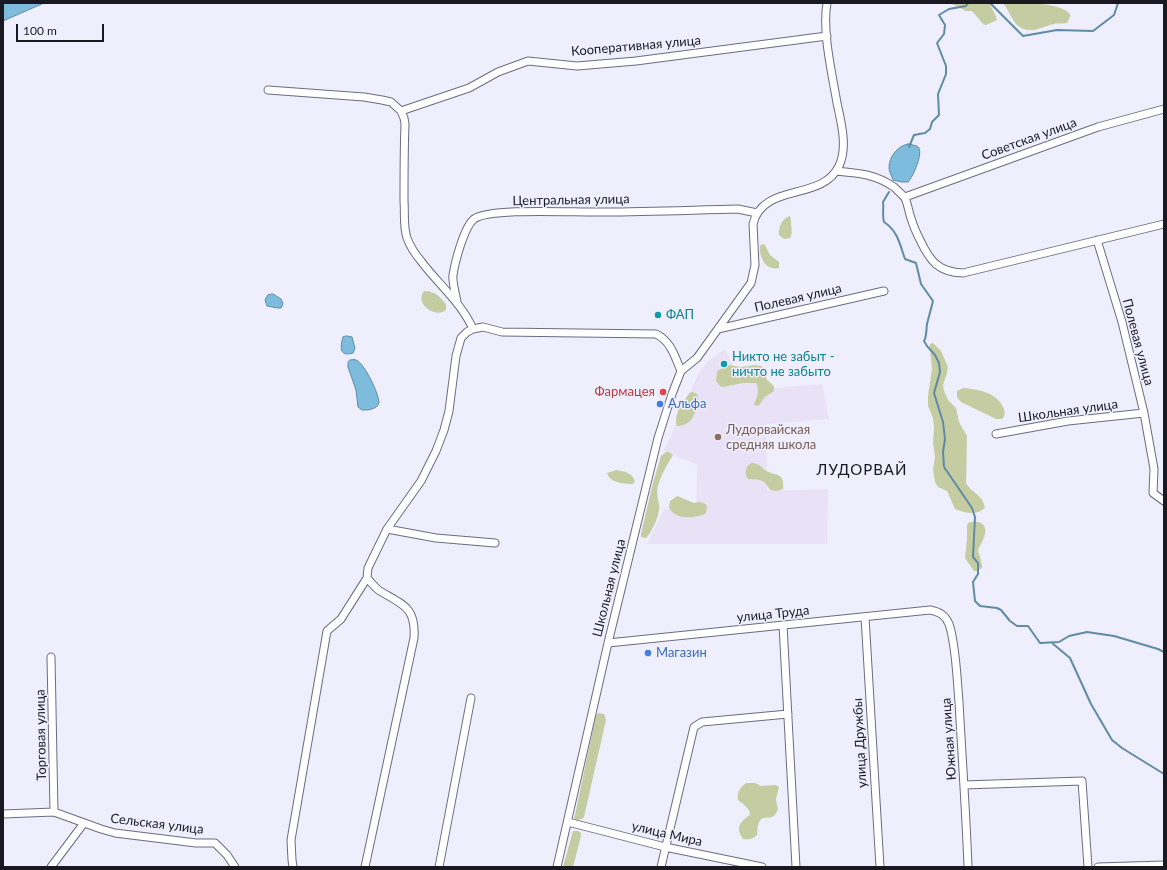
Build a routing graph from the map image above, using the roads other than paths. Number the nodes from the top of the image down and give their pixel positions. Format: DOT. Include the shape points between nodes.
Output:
graph roads {
  1 [pos="827,3"];
  2 [pos="827,36"];
  3 [pos="268,90"];
  4 [pos="1164,109"];
  5 [pos="401,111"];
  6 [pos="836,170"];
  7 [pos="904,197"];
  8 [pos="757,213"];
  9 [pos="1164,224"];
  10 [pos="1097,240"];
  11 [pos="884,291"];
  12 [pos="457,302"];
  13 [pos="473,329"];
  14 [pos="718,329"];
  15 [pos="681,372"];
  16 [pos="1144,413"];
  17 [pos="996,434"];
  18 [pos="1164,501"];
  19 [pos="387,529"];
  20 [pos="495,543"];
  21 [pos="367,578"];
  22 [pos="940,613"];
  23 [pos="865,617"];
  24 [pos="783,626"];
  25 [pos="608,643"];
  26 [pos="51,657"];
  27 [pos="471,698"];
  28 [pos="788,714"];
  29 [pos="964,785"];
  30 [pos="54,812"];
  31 [pos="3,814"];
  32 [pos="568,822"];
  33 [pos="84,823"];
  34 [pos="665,847"];
  35 [pos="1164,865"];
  36 [pos="51,867"];
  37 [pos="235,867"];
  38 [pos="293,867"];
  39 [pos="366,867"];
  40 [pos="439,867"];
  41 [pos="557,867"];
  42 [pos="661,867"];
  43 [pos="762,867"];
  44 [pos="796,867"];
  45 [pos="880,867"];
  46 [pos="968,867"];
  47 [pos="1088,867"];
  48 [pos="1098,867"];
  1 -- 2 [label="street"];
  2 -- 5 [label="street, Кооперативная улица" via="636,61 577,66 528,61 498,72 469,88"];
  2 -- 6 [label="street" via="841,122 841,159"];
  3 -- 5 [label="street" via="382,100 391,102"];
  4 -- 7 [label="street, Советская улица" via="1098,127"];
  5 -- 12 [label="street" via="405,124 407,237 421,262"];
  6 -- 7 [label="street" via="875,176"];
  6 -- 8 [label="street" via="823,183 769,201"];
  7 -- 10 [label="street" via="927,256 941,268 956,272"];
  8 -- 12 [label="street, Центральная улица" via="738,209 513,212 481,216 467,227 463,238 453,276"];
  8 -- 14 [label="street" via="753,224 754,277 749,288"];
  9 -- 10 [label="street"];
  10 -- 16 [label="street, Полевая улица" via="1122,322"];
  11 -- 14 [label="street, Полевая улица"];
  12 -- 13 [label="street"];
  13 -- 15 [label="street" via="483,327 502,332 656,334 666,340"];
  13 -- 19 [label="street" via="461,338 458,345 449,411 436,451 420,481"];
  14 -- 15 [label="street, Школьная улица" via="697,358"];
  15 -- 25 [label="street, Школьная улица" via="658,438"];
  16 -- 17 [label="street, Школьная улица" via="1068,421"];
  16 -- 18 [label="street, Полевая улица" via="1154,469 1152,493"];
  19 -- 20 [label="street" via="436,538"];
  19 -- 21 [label="street" via="368,568"];
  21 -- 38 [label="street" via="341,619 327,631 291,840"];
  21 -- 39 [label="street" via="379,590 398,600 410,612 415,625"];
  22 -- 23 [label="street, улица Труда" via="930,610"];
  22 -- 29 [label="street, Южная улица" via="944,615 952,633"];
  23 -- 24 [label="street, улица Труда"];
  23 -- 45 [label="street, улица Дружбы"];
  24 -- 25 [label="street, улица Труда"];
  24 -- 28 [label="street"];
  25 -- 32 [label="street, Школьная улица"];
  26 -- 30 [label="street, Торговая улица"];
  27 -- 40 [label="street"];
  28 -- 34 [label="street" via="702,722 696,725"];
  28 -- 44 [label="street"];
  29 -- 46 [label="street, Южная улица"];
  29 -- 47 [label="street" via="1082,781"];
  30 -- 31 [label="street, Сельская улица"];
  30 -- 33 [label="street, Сельская улица"];
  32 -- 34 [label="street, улица Мира"];
  32 -- 41 [label="street, Школьная улица"];
  33 -- 36 [label="street"];
  33 -- 37 [label="street, Сельская улица" via="115,833 215,843"];
  34 -- 42 [label="street"];
  34 -- 43 [label="street, улица Мира"];
  35 -- 48 [label="street"];
}
